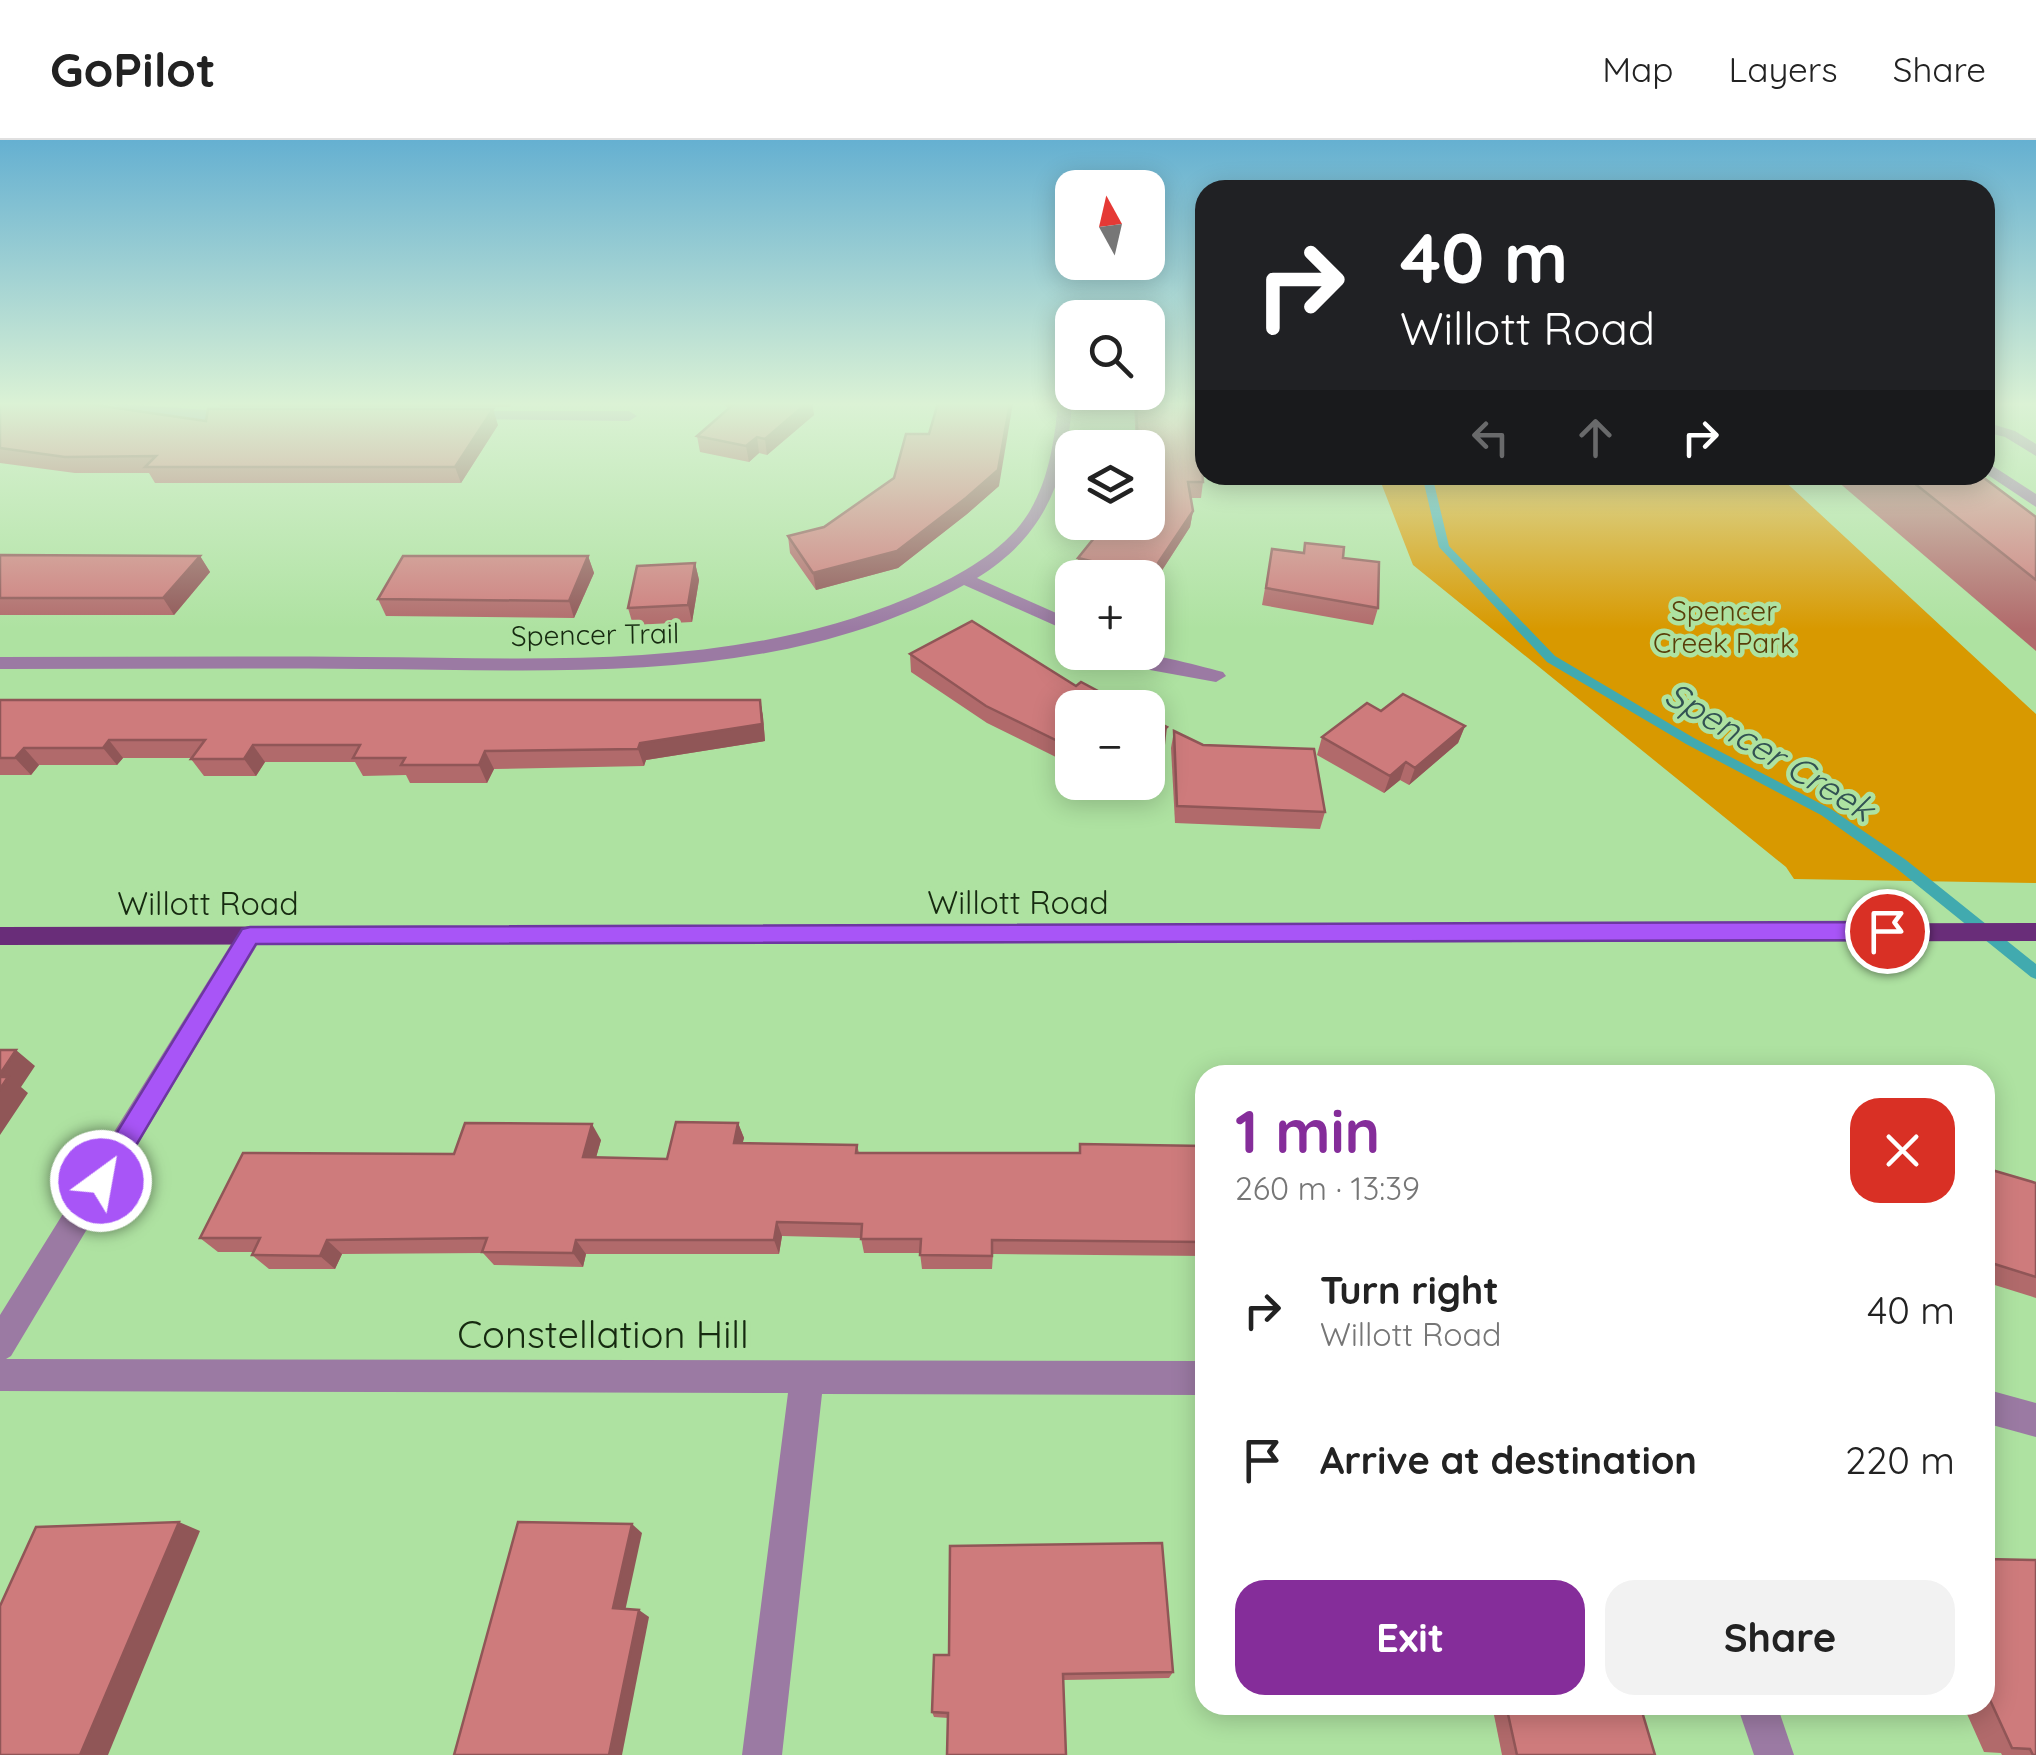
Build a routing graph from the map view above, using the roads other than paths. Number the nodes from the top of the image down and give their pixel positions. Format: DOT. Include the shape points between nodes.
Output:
graph roads {
  1 [pos="1053,478"];
  2 [pos="2003,478"];
  3 [pos="2036,502"];
  4 [pos="965,578"];
  5 [pos="1055,619"];
  6 [pos="0,663"];
  7 [pos="1165,667"];
  8 [pos="1216,676"];
  9 [pos="2036,932"];
  10 [pos="250,935"];
  11 [pos="0,936"];
  12 [pos="0,1346"];
  13 [pos="0,1375"];
  14 [pos="807,1376"];
  15 [pos="1195,1378"];
  16 [pos="1995,1409"];
  17 [pos="2036,1420"];
  18 [pos="1760,1715"];
  19 [pos="762,1755"];
  20 [pos="1774,1755"];
  1 -- 4 [label="street, Spencer Trail" via="1028,527"];
  2 -- 3 [label="street"];
  4 -- 5 [label="street"];
  4 -- 6 [label="street, Spencer Trail" via="853,626 702,660"];
  7 -- 8 [label="street"];
  9 -- 10 [label="main road, Willott Road"];
  10 -- 11 [label="main road, Willott Road"];
  10 -- 12 [label="street"];
  13 -- 14 [label="street, Constellation Hill"];
  14 -- 15 [label="street, Constellation Hill"];
  14 -- 19 [label="street"];
  16 -- 17 [label="street"];
  18 -- 20 [label="street"];
}
